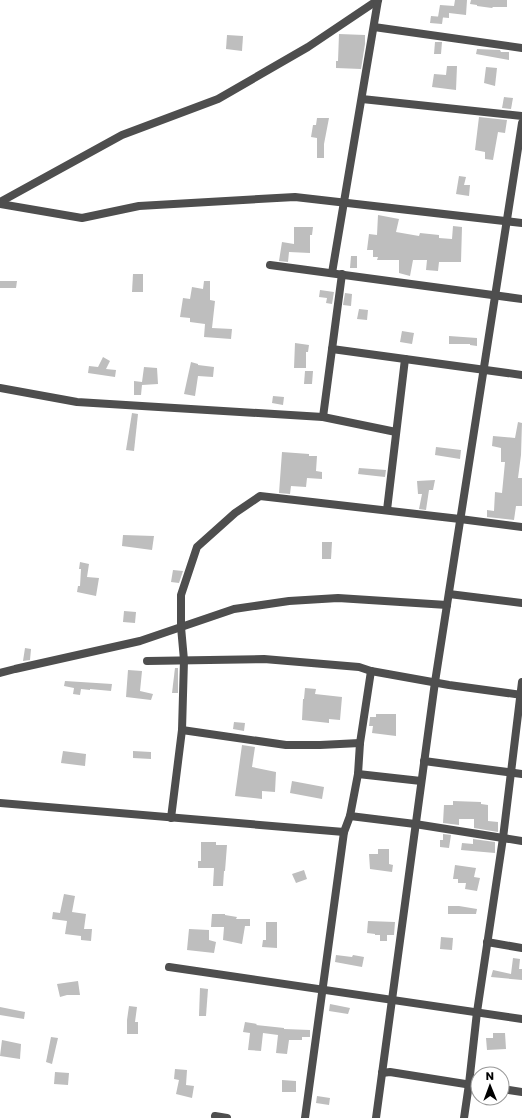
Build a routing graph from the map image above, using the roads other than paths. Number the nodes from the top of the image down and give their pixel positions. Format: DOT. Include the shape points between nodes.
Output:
graph roads {
  1 [pos="378,0"];
  2 [pos="374,28"];
  3 [pos="522,48"];
  4 [pos="362,99"];
  5 [pos="522,116"];
  6 [pos="522,123"];
  7 [pos="0,203"];
  8 [pos="344,203"];
  9 [pos="507,221"];
  10 [pos="522,223"];
  11 [pos="270,265"];
  12 [pos="332,273"];
  13 [pos="342,274"];
  14 [pos="495,295"];
  15 [pos="522,299"];
  16 [pos="332,349"];
  17 [pos="405,359"];
  18 [pos="483,369"];
  19 [pos="522,375"];
  20 [pos="0,388"];
  21 [pos="323,417"];
  22 [pos="396,432"];
  23 [pos="387,510"];
  24 [pos="460,519"];
  25 [pos="522,527"];
  26 [pos="448,594"];
  27 [pos="522,603"];
  28 [pos="447,605"];
  29 [pos="180,627"];
  30 [pos="184,660"];
  31 [pos="147,661"];
  32 [pos="371,671"];
  33 [pos="0,673"];
  34 [pos="435,682"];
  35 [pos="522,682"];
  36 [pos="521,695"];
  37 [pos="182,730"];
  38 [pos="360,743"];
  39 [pos="424,762"];
  40 [pos="511,772"];
  41 [pos="358,774"];
  42 [pos="522,774"];
  43 [pos="421,781"];
  44 [pos="0,803"];
  45 [pos="350,816"];
  46 [pos="171,818"];
  47 [pos="415,824"];
  48 [pos="344,832"];
  49 [pos="502,838"];
  50 [pos="522,841"];
  51 [pos="487,942"];
  52 [pos="522,948"];
  53 [pos="169,967"];
  54 [pos="323,990"];
  55 [pos="392,1000"];
  56 [pos="477,1012"];
  57 [pos="522,1019"];
  58 [pos="475,1066"];
  59 [pos="382,1073"];
  60 [pos="470,1084"];
  61 [pos="510,1090"];
  62 [pos="522,1092"];
  63 [pos="470,1098"];
  64 [pos="215,1116"];
  65 [pos="227,1118"];
  66 [pos="306,1118"];
  67 [pos="376,1118"];
  68 [pos="464,1118"];
  1 -- 2 [label="street"];
  1 -- 7 [label="street" via="308,47 218,99 122,135"];
  2 -- 3 [label="street"];
  2 -- 4 [label="street"];
  4 -- 5 [label="street"];
  4 -- 8 [label="street"];
  6 -- 9 [label="street"];
  7 -- 8 [label="street" via="82,218 139,206 295,197"];
  8 -- 9 [label="street"];
  8 -- 12 [label="street"];
  9 -- 10 [label="street"];
  9 -- 14 [label="street"];
  11 -- 12 [label="street"];
  12 -- 13 [label="street"];
  13 -- 14 [label="street"];
  13 -- 16 [label="street"];
  14 -- 15 [label="street"];
  14 -- 18 [label="street"];
  16 -- 17 [label="street"];
  16 -- 21 [label="street"];
  17 -- 18 [label="street"];
  17 -- 22 [label="street"];
  18 -- 19 [label="street"];
  18 -- 24 [label="street"];
  20 -- 21 [label="street" via="77,402"];
  21 -- 22 [label="street"];
  22 -- 23 [label="street"];
  23 -- 24 [label="street"];
  23 -- 29 [label="street" via="260,496 235,513 197,547 181,595"];
  24 -- 25 [label="street"];
  24 -- 26 [label="street"];
  26 -- 27 [label="street"];
  26 -- 28 [label="street"];
  28 -- 29 [label="street" via="338,598 290,601 234,609"];
  28 -- 34 [label="street"];
  29 -- 30 [label="street"];
  29 -- 33 [label="street" via="140,641"];
  30 -- 31 [label="street"];
  30 -- 32 [label="street" via="264,659 359,667"];
  30 -- 37 [label="street"];
  32 -- 34 [label="street"];
  32 -- 38 [label="street"];
  34 -- 36 [label="street"];
  34 -- 39 [label="street"];
  35 -- 36 [label="street"];
  36 -- 40 [label="street"];
  37 -- 38 [label="street" via="286,745"];
  37 -- 46 [label="street"];
  38 -- 41 [label="street"];
  39 -- 40 [label="street"];
  39 -- 43 [label="street"];
  40 -- 42 [label="street"];
  40 -- 49 [label="street"];
  41 -- 43 [label="street"];
  41 -- 45 [label="street"];
  43 -- 47 [label="street"];
  44 -- 46 [label="street"];
  45 -- 47 [label="street"];
  45 -- 48 [label="street"];
  46 -- 48 [label="street"];
  47 -- 49 [label="street"];
  47 -- 55 [label="street"];
  48 -- 54 [label="street"];
  49 -- 50 [label="street"];
  49 -- 51 [label="street"];
  51 -- 52 [label="street"];
  51 -- 56 [label="street"];
  53 -- 54 [label="street"];
  54 -- 55 [label="street"];
  54 -- 66 [label="street"];
  55 -- 56 [label="street"];
  55 -- 59 [label="street"];
  56 -- 57 [label="street"];
  56 -- 58 [label="street"];
  59 -- 60 [label="street" via="390,1072"];
  59 -- 67 [label="street"];
  61 -- 62 [label="street"];
  63 -- 68 [label="street"];
  64 -- 65 [label="street"];
}
